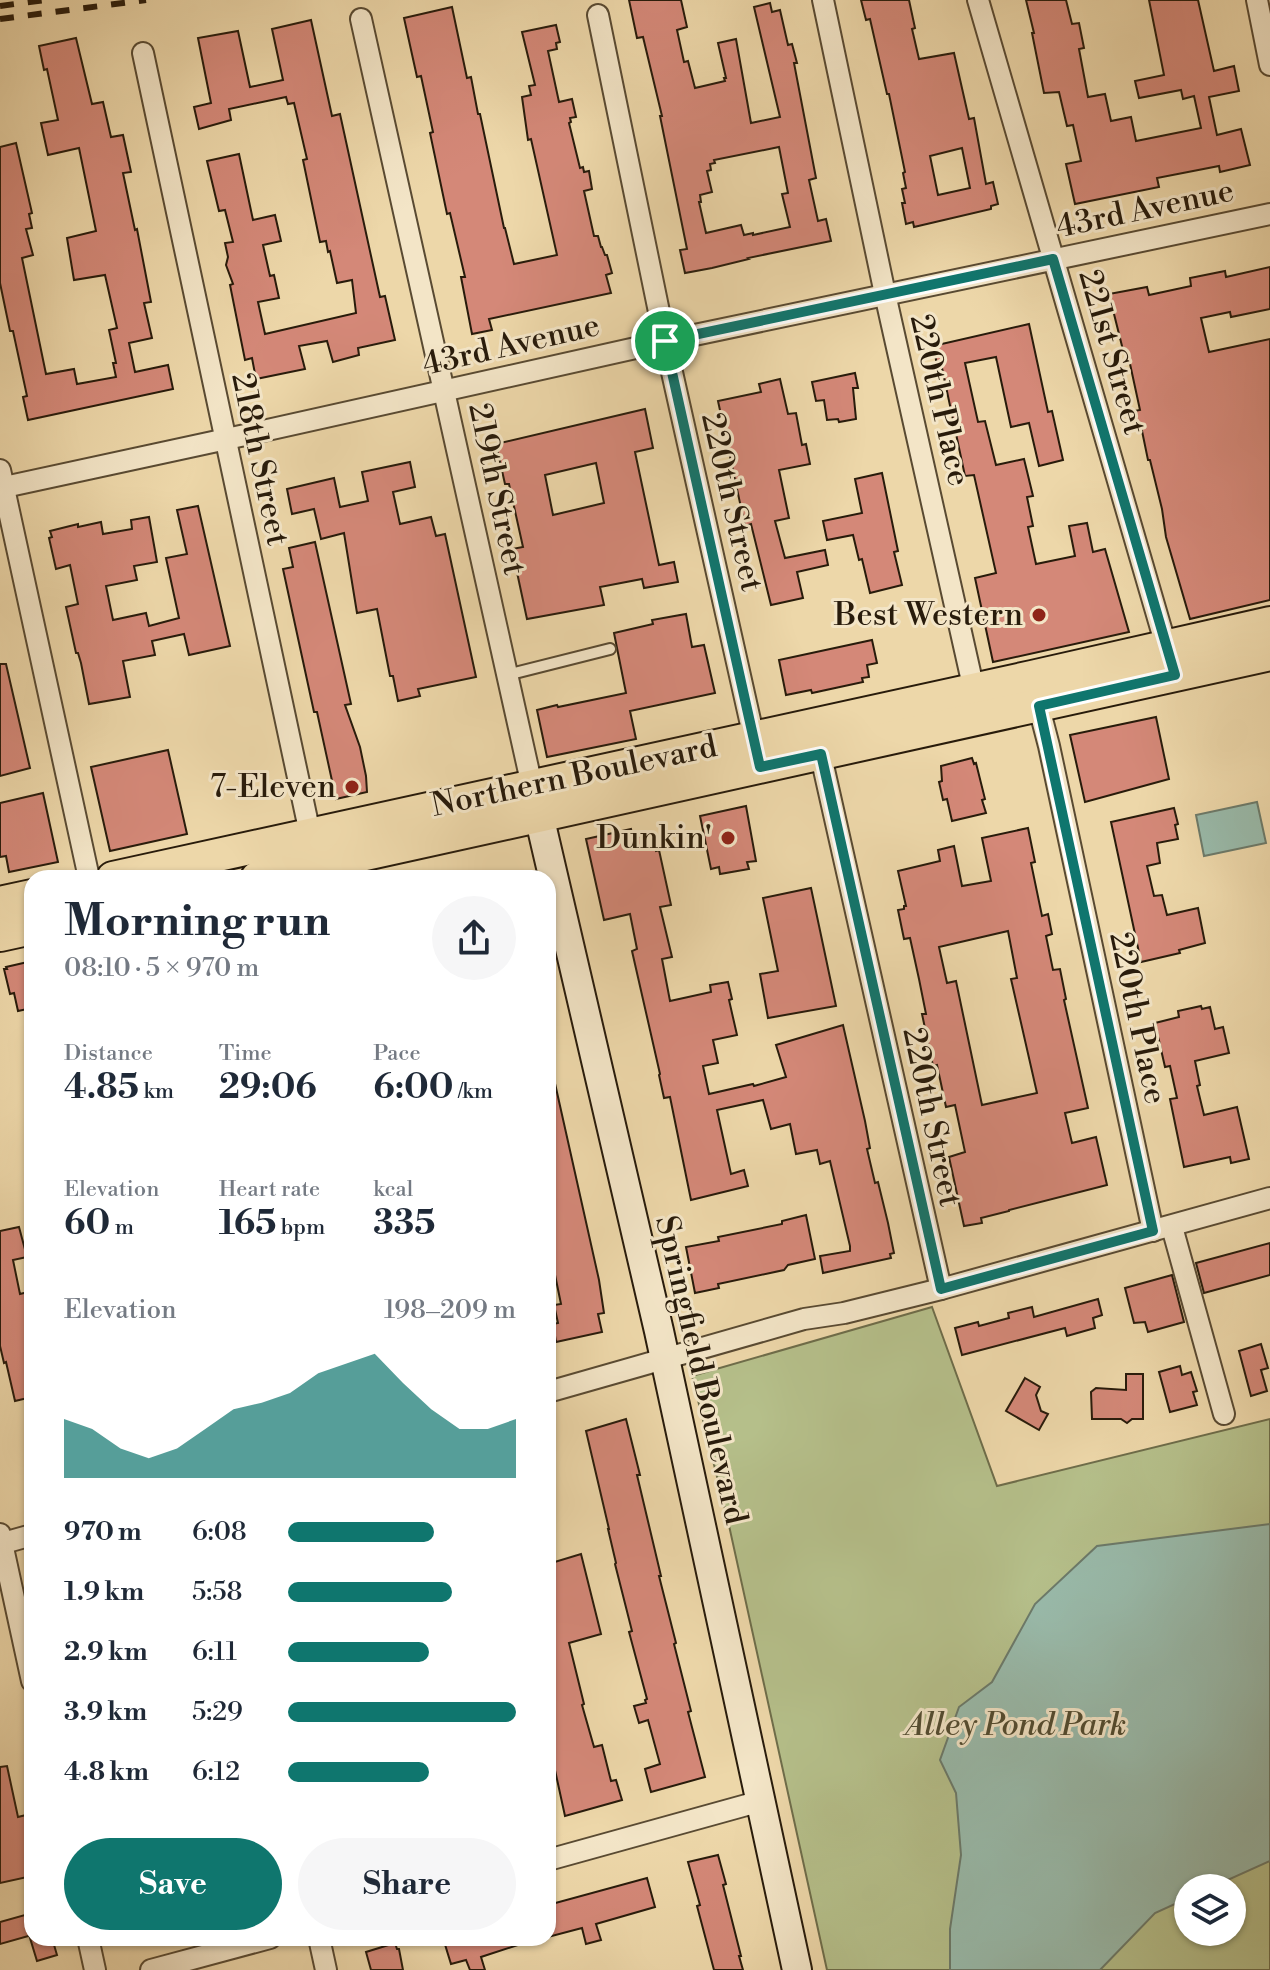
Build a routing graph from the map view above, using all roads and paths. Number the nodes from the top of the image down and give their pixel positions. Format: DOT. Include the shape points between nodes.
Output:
graph roads {
  1 [pos="823,0"];
  2 [pos="978,0"];
  3 [pos="1257,0"];
  4 [pos="598,15"];
  5 [pos="361,19"];
  6 [pos="143,53"];
  7 [pos="1270,65"];
  8 [pos="1270,214"];
  9 [pos="1053,259"];
  10 [pos="885,294"];
  11 [pos="665,341"];
  12 [pos="444,391"];
  13 [pos="225,440"];
  14 [pos="1,481"];
  15 [pos="1270,623"];
  16 [pos="610,649"];
  17 [pos="1270,654"];
  18 [pos="1170,661"];
  19 [pos="507,675"];
  20 [pos="1035,691"];
  21 [pos="977,703"];
  22 [pos="817,738"];
  23 [pos="757,752"];
  24 [pos="535,801"];
  25 [pos="315,859"];
  26 [pos="87,870"];
  27 [pos="198,870"];
  28 [pos="281,870"];
  29 [pos="551,870"];
  30 [pos="556,891"];
  31 [pos="24,898"];
  32 [pos="0,903"];
  33 [pos="24,930"];
  34 [pos="0,935"];
  35 [pos="1270,1198"];
  36 [pos="1163,1229"];
  37 [pos="941,1289"];
  38 [pos="665,1359"];
  39 [pos="556,1390"];
  40 [pos="1224,1414"];
  41 [pos="24,1536"];
  42 [pos="1,1540"];
  43 [pos="24,1645"];
  44 [pos="761,1801"];
  45 [pos="556,1858"];
  46 [pos="90,1946"];
  47 [pos="240,1946"];
  48 [pos="321,1946"];
  49 [pos="95,1970"];
  50 [pos="151,1970"];
  51 [pos="326,1970"];
  52 [pos="797,1970"];
  1 -- 10 [label="street, 220th Place"];
  2 -- 9 [label="street, 221st Street"];
  3 -- 7 [label="street"];
  4 -- 11 [label="street, 220th Street"];
  5 -- 12 [label="street, 219th Street"];
  6 -- 13 [label="street, 218th Street"];
  8 -- 9 [label="street, 43rd Avenue"];
  9 -- 10 [label="street, 43rd Avenue"];
  9 -- 18 [label="street, 221st Street"];
  10 -- 11 [label="street, 43rd Avenue"];
  10 -- 21 [label="street, 220th Place"];
  11 -- 12 [label="street, 43rd Avenue"];
  11 -- 23 [label="street, 220th Street"];
  12 -- 13 [label="street, 43rd Avenue"];
  12 -- 19 [label="street, 219th Street"];
  13 -- 14 [label="street, 43rd Avenue"];
  13 -- 25 [label="street, 218th Street"];
  14 -- 26 [label="street"];
  15 -- 18 [label="main road, Northern Boulevard"];
  16 -- 19 [label="lane"];
  17 -- 18 [label="main road, Northern Boulevard"];
  18 -- 20 [label="main road, Northern Boulevard"];
  19 -- 24 [label="street, 219th Street"];
  20 -- 21 [label="main road, Northern Boulevard"];
  20 -- 36 [label="street, 220th Place"];
  21 -- 22 [label="main road, Northern Boulevard"];
  22 -- 23 [label="main road, Northern Boulevard"];
  22 -- 37 [label="street, 220th Street"];
  23 -- 24 [label="main road, Northern Boulevard"];
  24 -- 25 [label="main road, Northern Boulevard"];
  24 -- 29 [label="main road, Springfield Boulevard"];
  25 -- 27 [label="main road, Northern Boulevard"];
  25 -- 28 [label="main road, Northern Boulevard"];
  30 -- 38 [label="main road, Springfield Boulevard"];
  31 -- 32 [label="main road"];
  33 -- 34 [label="main road"];
  35 -- 36 [label="street"];
  36 -- 37 [label="street"];
  36 -- 40 [label="street, 220th Place"];
  37 -- 38 [label="street" via="804,1319"];
  38 -- 39 [label="street"];
  38 -- 44 [label="main road, Springfield Boulevard"];
  41 -- 42 [label="street"];
  42 -- 43 [label="street"];
  44 -- 45 [label="street"];
  44 -- 52 [label="main road, Springfield Boulevard"];
  46 -- 49 [label="street"];
  47 -- 50 [label="street"];
  48 -- 51 [label="street"];
}
